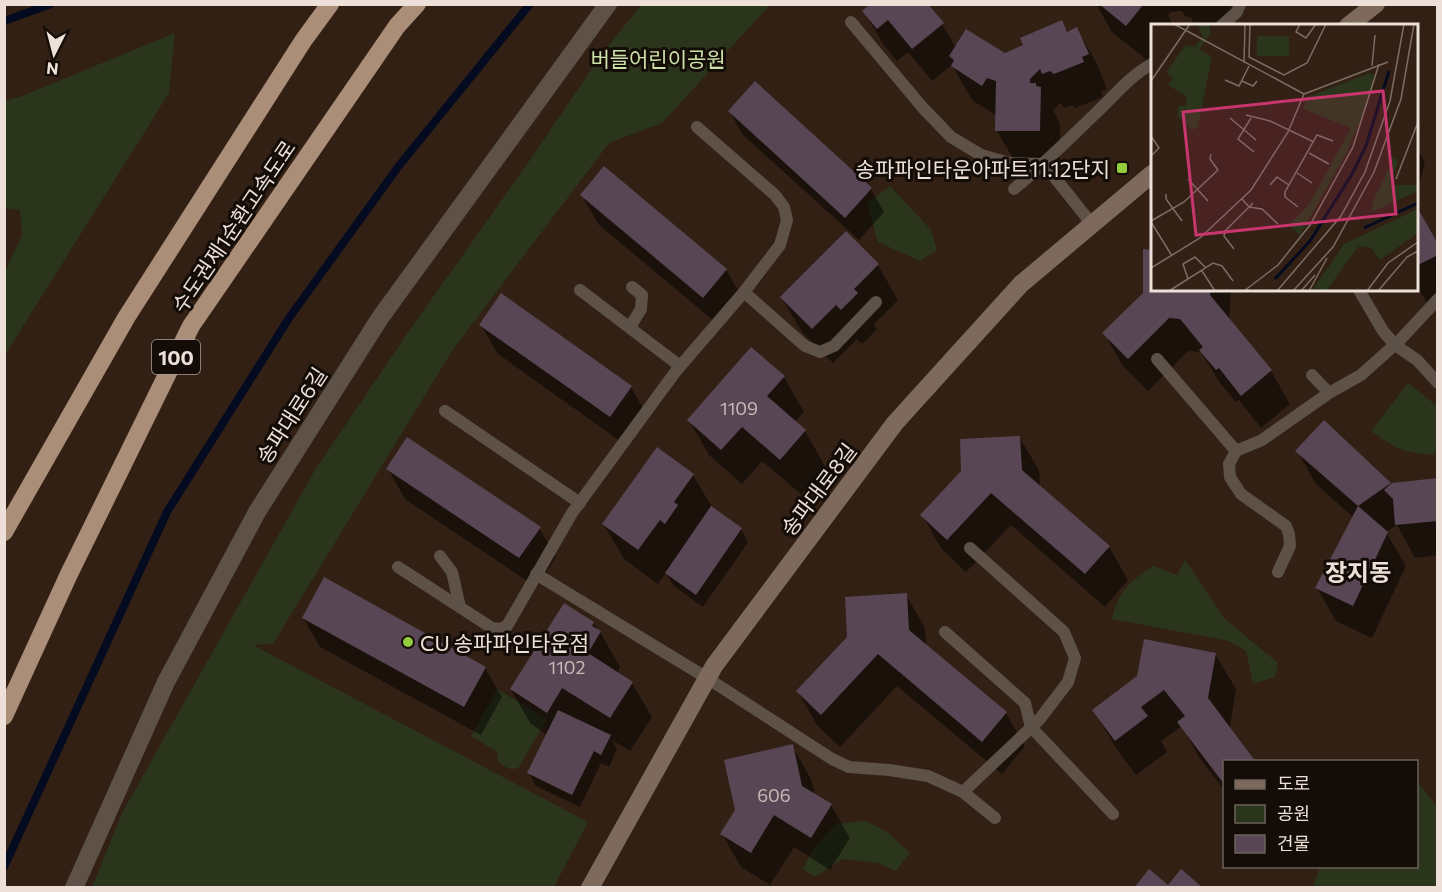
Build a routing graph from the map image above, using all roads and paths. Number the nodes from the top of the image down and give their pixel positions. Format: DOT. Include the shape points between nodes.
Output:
graph roads {
  1 [pos="330,4"];
  2 [pos="417,4"];
  3 [pos="608,4"];
  4 [pos="1240,4"];
  5 [pos="1376,4"];
  6 [pos="851,22"];
  7 [pos="1223,24"];
  8 [pos="1351,24"];
  9 [pos="1151,65"];
  10 [pos="697,127"];
  11 [pos="1044,164"];
  12 [pos="1151,175"];
  13 [pos="1014,189"];
  14 [pos="1091,224"];
  15 [pos="632,287"];
  16 [pos="580,290"];
  17 [pos="1360,291"];
  18 [pos="744,292"];
  19 [pos="1437,299"];
  20 [pos="876,302"];
  21 [pos="630,327"];
  22 [pos="1395,345"];
  23 [pos="1157,358"];
  24 [pos="680,366"];
  25 [pos="1312,375"];
  26 [pos="1437,383"];
  27 [pos="1329,393"];
  28 [pos="445,411"];
  29 [pos="1236,451"];
  30 [pos="579,503"];
  31 [pos="4,532"];
  32 [pos="970,548"];
  33 [pos="440,556"];
  34 [pos="398,567"];
  35 [pos="1278,572"];
  36 [pos="536,574"];
  37 [pos="460,607"];
  38 [pos="945,632"];
  39 [pos="707,678"];
  40 [pos="4,717"];
  41 [pos="1031,727"];
  42 [pos="963,792"];
  43 [pos="1113,814"];
  44 [pos="995,818"];
  45 [pos="74,888"];
  46 [pos="590,888"];
  1 -- 31 [label="highway, 수도권제1순환고속도로" via="126,318"];
  2 -- 40 [label="highway, 수도권제1순환고속도로 / 100" via="397,26 191,326 69,574"];
  3 -- 45 [label="street, 송파대로6길" via="380,318 257,512 166,682"];
  4 -- 7 [label="lane"];
  5 -- 8 [label="street"];
  6 -- 11 [label="lane" via="951,137 981,155 1010,163"];
  9 -- 11 [label="lane"];
  10 -- 18 [label="lane" via="784,207 787,220 780,245"];
  11 -- 13 [label="lane"];
  11 -- 14 [label="lane"];
  12 -- 14 [label="street, 송파대로8길"];
  14 -- 39 [label="street, 송파대로8길" via="1021,284 895,423"];
  15 -- 21 [label="lane" via="642,295 641,309"];
  16 -- 21 [label="lane"];
  17 -- 22 [label="lane"];
  18 -- 20 [label="lane" via="805,346 820,352 834,346"];
  18 -- 24 [label="lane"];
  19 -- 22 [label="lane"];
  21 -- 24 [label="lane"];
  22 -- 26 [label="lane" via="1417,360"];
  22 -- 27 [label="lane" via="1361,375"];
  23 -- 29 [label="lane"];
  24 -- 30 [label="lane"];
  25 -- 27 [label="lane"];
  27 -- 29 [label="lane" via="1262,440"];
  28 -- 30 [label="lane"];
  29 -- 35 [label="lane" via="1229,464 1230,477 1241,494 1286,526 1289,534 1290,546"];
  30 -- 36 [label="lane"];
  32 -- 41 [label="lane" via="1064,632 1075,657 1068,682"];
  33 -- 37 [label="lane" via="452,572"];
  34 -- 37 [label="lane"];
  36 -- 37 [label="lane" via="507,626 492,628"];
  36 -- 39 [label="lane"];
  38 -- 41 [label="lane" via="1025,703"];
  39 -- 42 [label="lane" via="849,767 928,776"];
  39 -- 46 [label="street, 송파대로8길"];
  41 -- 42 [label="lane"];
  41 -- 43 [label="lane"];
  42 -- 44 [label="lane"];
}
